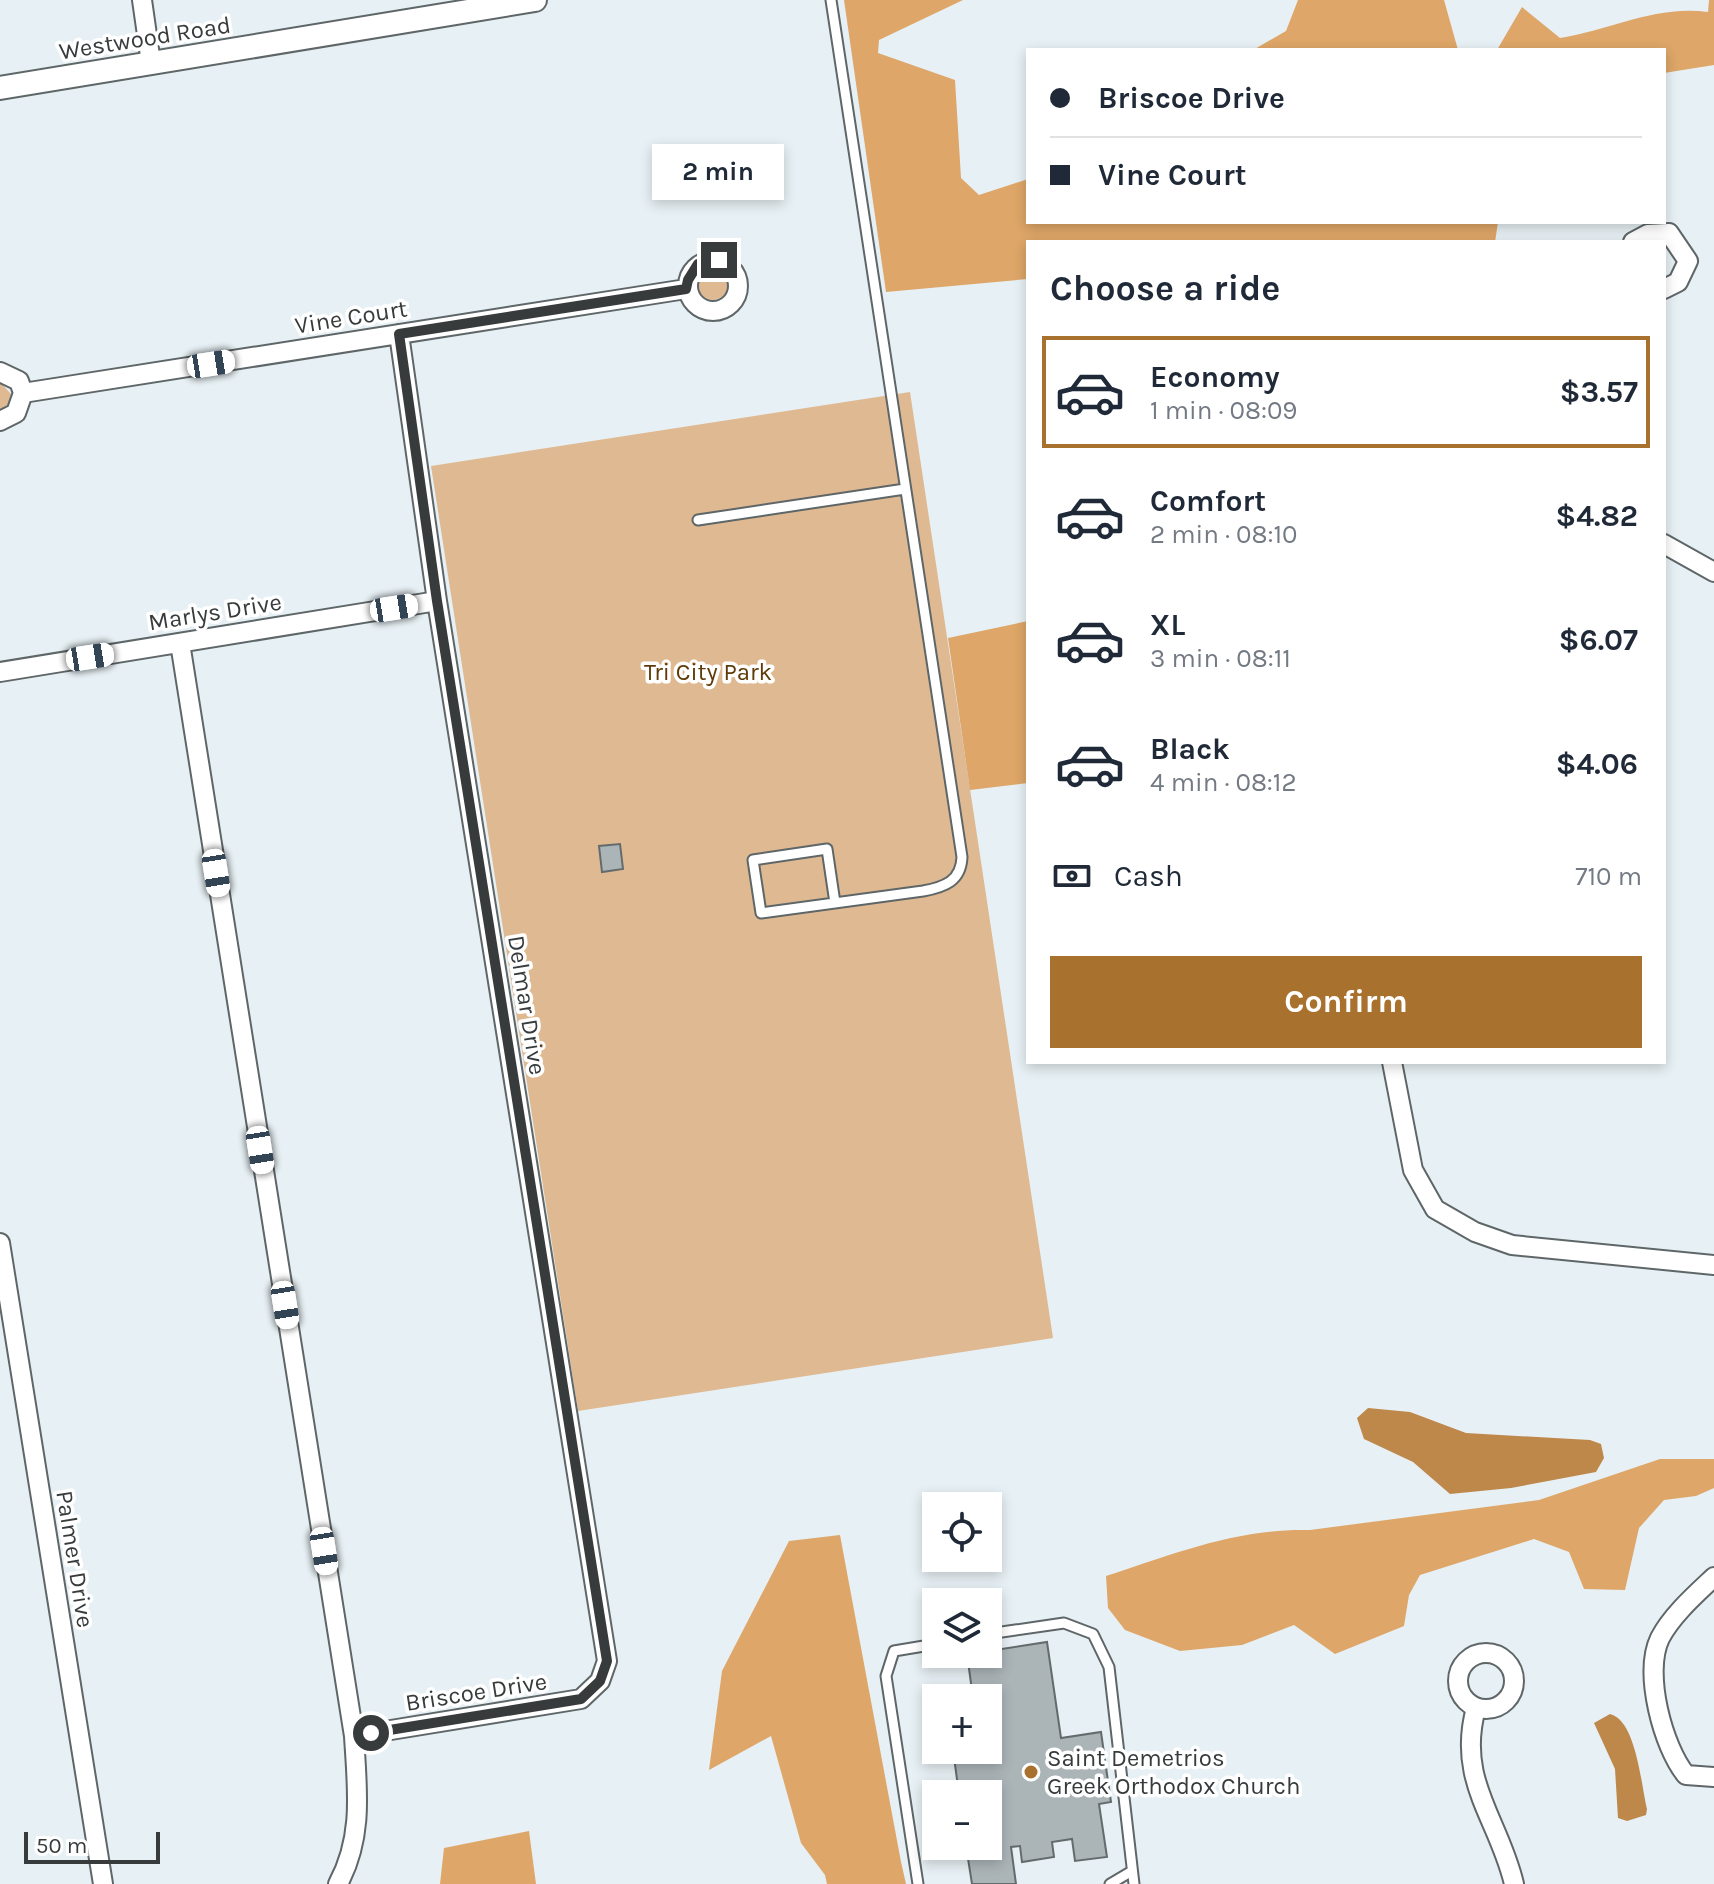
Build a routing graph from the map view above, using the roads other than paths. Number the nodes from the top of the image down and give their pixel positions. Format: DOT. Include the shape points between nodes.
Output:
graph roads {
  1 [pos="142,0"];
  2 [pos="535,0"];
  3 [pos="831,0"];
  4 [pos="151,63"];
  5 [pos="0,88"];
  6 [pos="1637,240"];
  7 [pos="1666,288"];
  8 [pos="686,289"];
  9 [pos="399,334"];
  10 [pos="0,372"];
  11 [pos="23,393"];
  12 [pos="0,421"];
  13 [pos="905,489"];
  14 [pos="698,520"];
  15 [pos="1666,545"];
  16 [pos="1714,572"];
  17 [pos="437,601"];
  18 [pos="180,643"];
  19 [pos="0,672"];
  20 [pos="835,903"];
  21 [pos="1392,1064"];
  22 [pos="0,1243"];
  23 [pos="1714,1265"];
  24 [pos="1714,1577"];
  25 [pos="1002,1632"];
  26 [pos="922,1646"];
  27 [pos="600,1681"];
  28 [pos="1476,1708"];
  29 [pos="354,1736"];
  30 [pos="1714,1777"];
  31 [pos="1132,1871"];
  32 [pos="103,1884"];
  33 [pos="338,1884"];
  34 [pos="918,1884"];
  35 [pos="1110,1884"];
  36 [pos="1134,1884"];
  37 [pos="1514,1884"];
  1 -- 4 [label="street"];
  2 -- 4 [label="street, Westwood Road"];
  3 -- 13 [label="lane"];
  4 -- 5 [label="street, Westwood Road"];
  6 -- 7 [label="street" via="1669,233 1688,261 1678,282"];
  8 -- 9 [label="street, Vine Court"];
  9 -- 11 [label="street, Vine Court"];
  9 -- 17 [label="street, Delmar Drive"];
  10 -- 11 [label="street" via="19,381"];
  11 -- 12 [label="street" via="16,413"];
  13 -- 14 [label="lane"];
  13 -- 20 [label="lane" via="961,870 936,889"];
  15 -- 16 [label="street"];
  17 -- 18 [label="street, Marlys Drive"];
  17 -- 27 [label="street, Delmar Drive" via="606,1646"];
  18 -- 19 [label="street, Marlys Drive"];
  18 -- 29 [label="street"];
  20 -- 20 [label="lane" via="761,913 753,860 827,849"];
  21 -- 23 [label="street" via="1413,1170 1435,1209 1512,1245"];
  22 -- 32 [label="street, Palmer Drive"];
  24 -- 30 [label="street" via="1660,1639 1655,1661 1660,1719 1675,1761 1686,1775"];
  25 -- 31 [label="lane" via="1064,1623 1093,1634 1109,1667"];
  26 -- 34 [label="lane" via="894,1651 886,1676"];
  27 -- 29 [label="street, Briscoe Drive" via="581,1699"];
  28 -- 37 [label="street" via="1471,1739 1477,1790"];
  29 -- 33 [label="street" via="359,1813 354,1845"];
  31 -- 35 [label="lane"];
  31 -- 36 [label="lane"];
}
